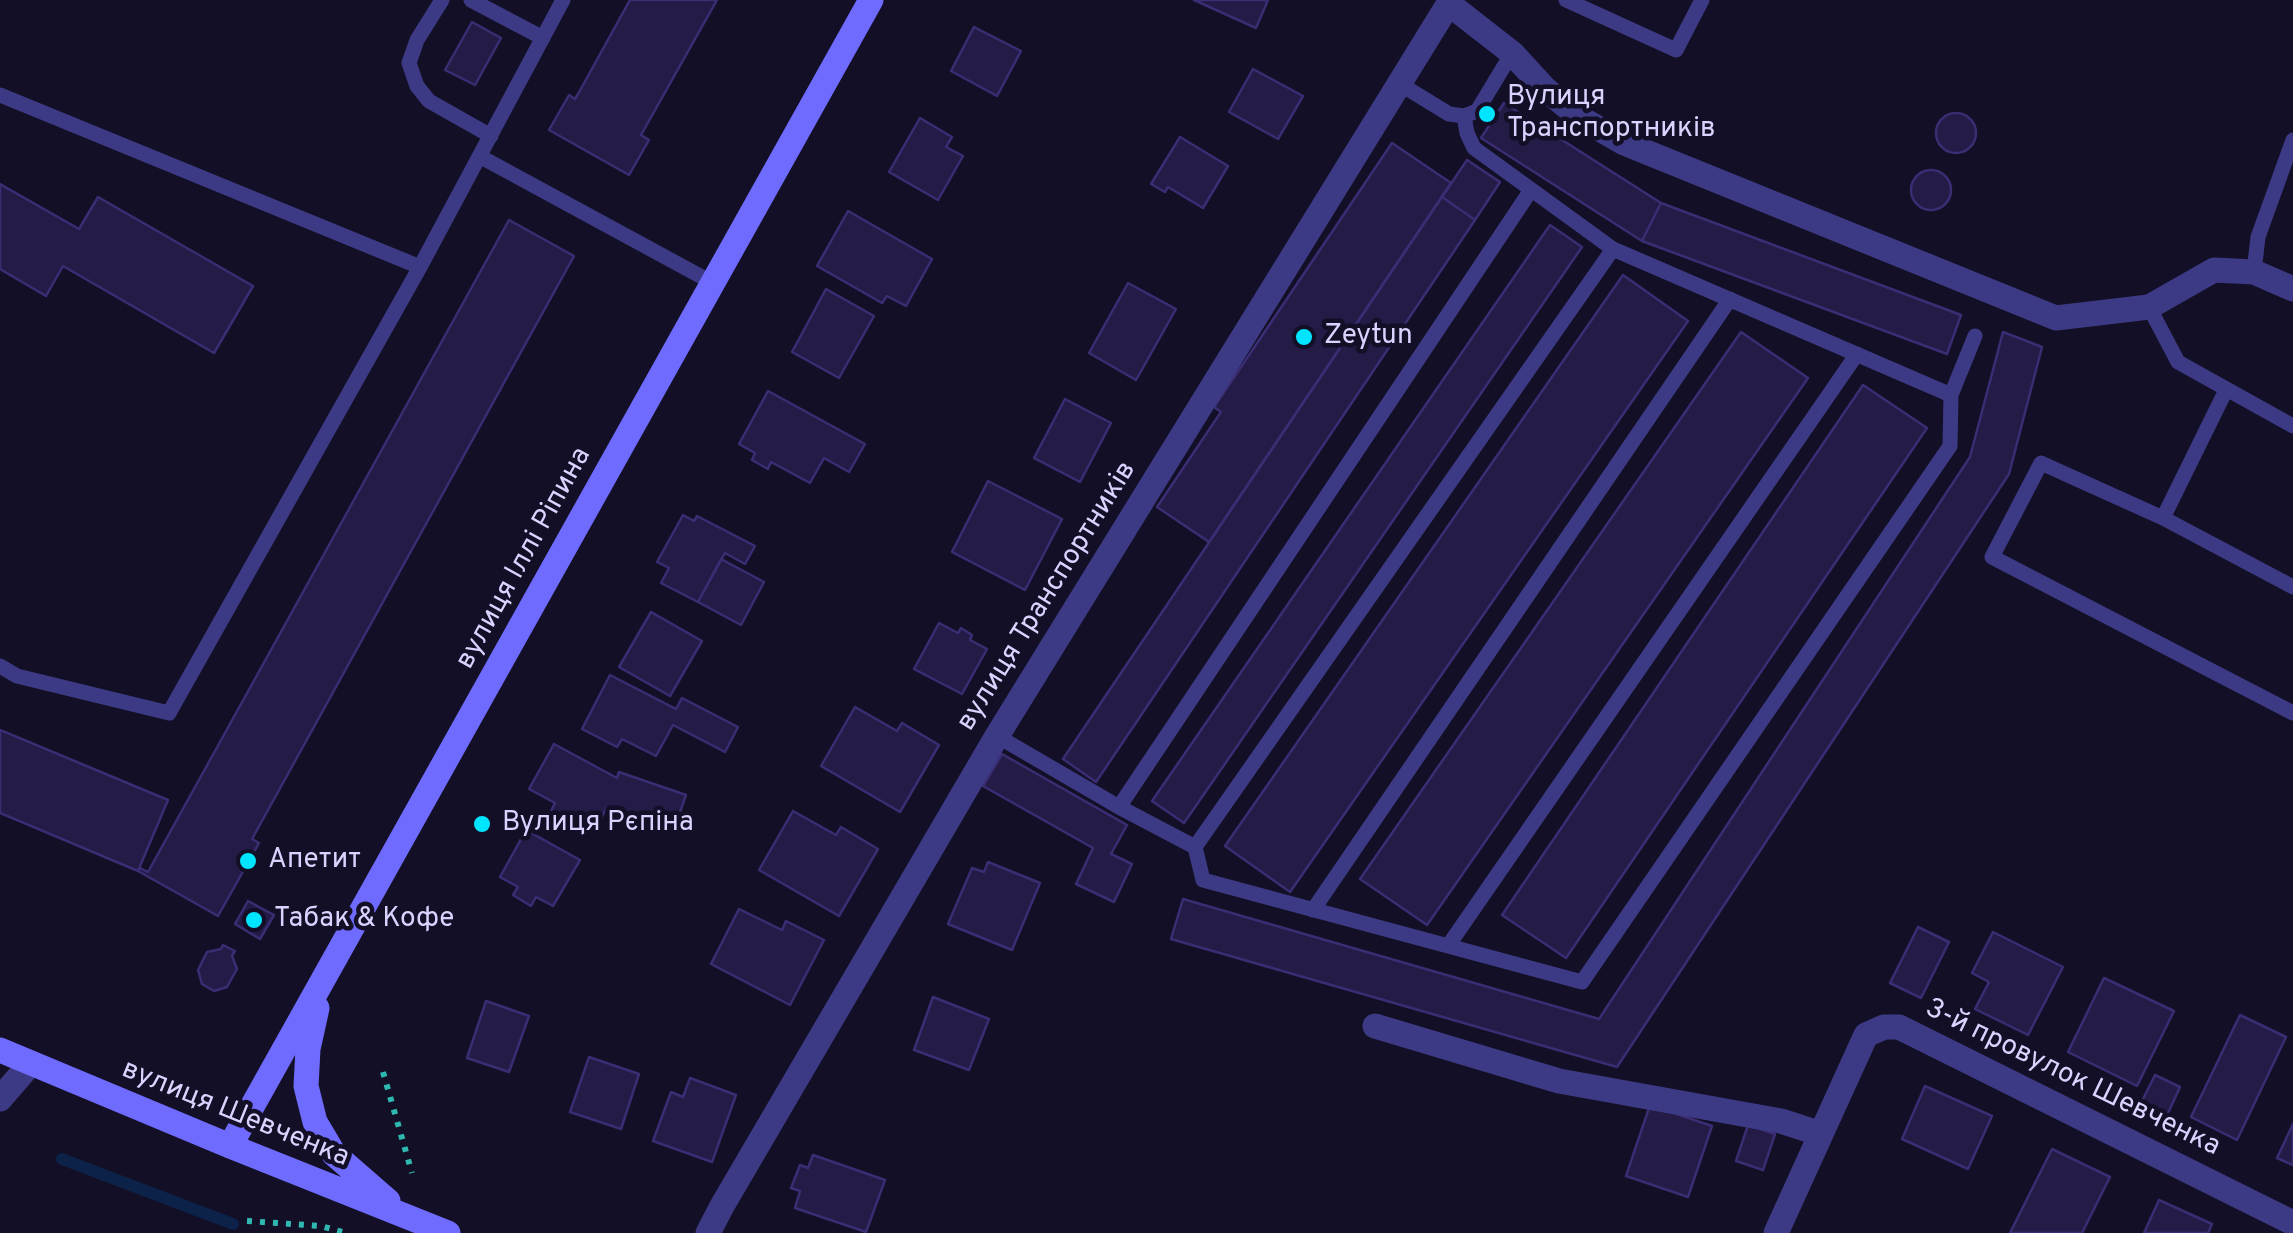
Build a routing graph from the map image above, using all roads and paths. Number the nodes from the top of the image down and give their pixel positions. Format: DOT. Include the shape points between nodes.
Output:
graph roads {
  1 [pos="442,0"];
  2 [pos="470,0"];
  3 [pos="563,0"];
  4 [pos="870,0"];
  5 [pos="1566,0"];
  6 [pos="1702,0"];
  7 [pos="1450,2"];
  8 [pos="543,38"];
  9 [pos="1512,53"];
  10 [pos="1400,84"];
  11 [pos="0,96"];
  12 [pos="1464,116"];
  13 [pos="491,136"];
  14 [pos="2293,140"];
  15 [pos="481,157"];
  16 [pos="2288,171"];
  17 [pos="1532,190"];
  18 [pos="1613,248"];
  19 [pos="420,268"];
  20 [pos="2254,272"];
  21 [pos="713,283"];
  22 [pos="2293,289"];
  23 [pos="1730,299"];
  24 [pos="2150,307"];
  25 [pos="1974,336"];
  26 [pos="1857,354"];
  27 [pos="2226,390"];
  28 [pos="1951,394"];
  29 [pos="2293,426"];
  30 [pos="2163,518"];
  31 [pos="2293,587"];
  32 [pos="0,666"];
  33 [pos="2293,713"];
  34 [pos="998,736"];
  35 [pos="1120,806"];
  36 [pos="1196,847"];
  37 [pos="1313,910"];
  38 [pos="1448,946"];
  39 [pos="333,963"];
  40 [pos="1375,1026"];
  41 [pos="0,1050"];
  42 [pos="31,1063"];
  43 [pos="383,1072"];
  44 [pos="0,1099"];
  45 [pos="1821,1134"];
  46 [pos="230,1146"];
  47 [pos="412,1173"];
  48 [pos="247,1222"];
  49 [pos="422,1223"];
  50 [pos="2293,1223"];
  51 [pos="346,1233"];
  52 [pos="448,1233"];
  53 [pos="708,1233"];
  54 [pos="1776,1233"];
  1 -- 13 [label="lane" via="409,63 417,86 430,101"];
  2 -- 8 [label="lane"];
  3 -- 8 [label="lane"];
  4 -- 21 [label="main road, вулиця Іллі Ріпина"];
  5 -- 6 [label="lane" via="1676,50"];
  7 -- 9 [label="street"];
  7 -- 10 [label="street, вулиця Транспортників"];
  8 -- 13 [label="lane"];
  9 -- 12 [label="lane" via="1477,111"];
  9 -- 24 [label="street" via="1544,89 1624,143 2056,318"];
  10 -- 12 [label="lane" via="1448,114"];
  10 -- 34 [label="street, вулиця Транспортників"];
  11 -- 19 [label="lane"];
  12 -- 17 [label="lane" via="1474,148"];
  13 -- 15 [label="lane"];
  14 -- 16 [label="lane"];
  15 -- 19 [label="lane"];
  15 -- 21 [label="lane"];
  16 -- 20 [label="lane" via="2258,237"];
  17 -- 18 [label="lane"];
  17 -- 35 [label="lane"];
  18 -- 23 [label="lane"];
  18 -- 36 [label="lane"];
  19 -- 32 [label="lane" via="170,713 17,676"];
  20 -- 22 [label="street"];
  20 -- 24 [label="street" via="2214,270"];
  21 -- 39 [label="main road, вулиця Іллі Ріпина"];
  23 -- 26 [label="lane"];
  23 -- 37 [label="lane"];
  24 -- 27 [label="lane" via="2178,362"];
  25 -- 28 [label="lane"];
  26 -- 28 [label="lane"];
  26 -- 38 [label="lane"];
  27 -- 29 [label="lane"];
  27 -- 30 [label="lane"];
  28 -- 38 [label="lane" via="1950,446 1582,982"];
  30 -- 31 [label="lane"];
  30 -- 33 [label="lane" via="2041,463 1992,557"];
  34 -- 35 [label="lane"];
  34 -- 53 [label="street, вулиця Транспортників"];
  35 -- 36 [label="lane"];
  36 -- 37 [label="lane" via="1203,880"];
  37 -- 38 [label="lane"];
  39 -- 46 [label="main road, вулиця Іллі Ріпина"];
  39 -- 49 [label="main road" via="308,1049 306,1086 315,1122 334,1154"];
  40 -- 45 [label="street" via="1560,1080"];
  41 -- 42 [label="main road, вулиця Шевченка"];
  42 -- 44 [label="street"];
  42 -- 46 [label="main road, вулиця Шевченка"];
  43 -- 47 [label="path"];
  45 -- 50 [label="street, 3-й провулок Шевченка" via="1866,1035 1899,1027"];
  45 -- 54 [label="street, 3-й провулок Шевченка"];
  46 -- 49 [label="main road, вулиця Шевченка"];
  48 -- 51 [label="path"];
  49 -- 52 [label="main road, вулиця Шевченка"];
}
